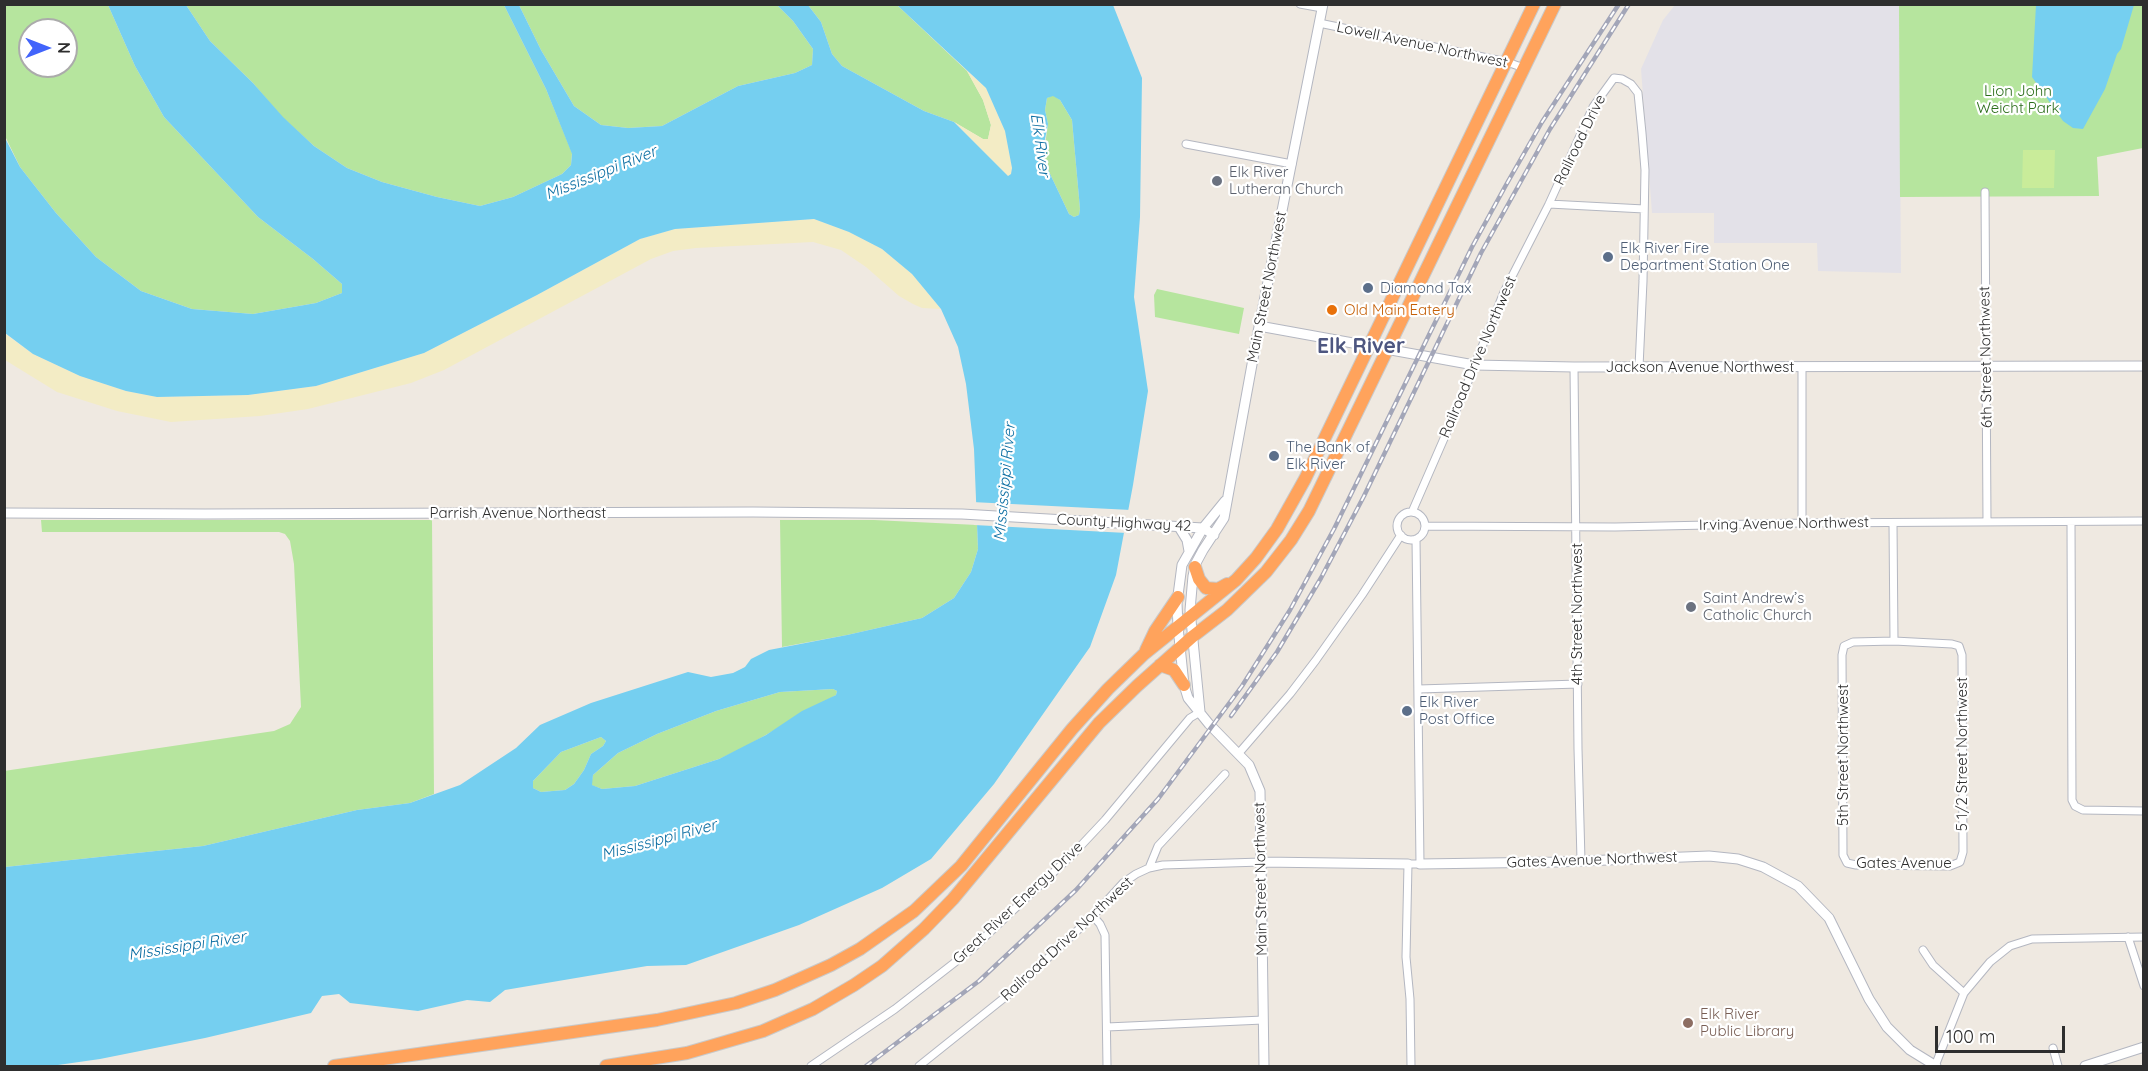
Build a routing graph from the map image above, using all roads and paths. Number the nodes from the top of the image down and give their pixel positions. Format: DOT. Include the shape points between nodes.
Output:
graph roads {
  1 [pos="1300,4"];
  2 [pos="1534,4"];
  3 [pos="1555,4"];
  4 [pos="1322,6"];
  5 [pos="1319,23"];
  6 [pos="1507,62"];
  7 [pos="1524,68"];
  8 [pos="1186,144"];
  9 [pos="1292,164"];
  10 [pos="1985,192"];
  11 [pos="1549,204"];
  12 [pos="1644,209"];
  13 [pos="1259,326"];
  14 [pos="1370,345"];
  15 [pos="1388,349"];
  16 [pos="1474,365"];
  17 [pos="2144,366"];
  18 [pos="1574,367"];
  19 [pos="1640,367"];
  20 [pos="1802,367"];
  21 [pos="1988,367"];
  22 [pos="1226,499"];
  23 [pos="1412,512"];
  24 [pos="4,513"];
  25 [pos="1031,518"];
  26 [pos="2144,521"];
  27 [pos="1987,522"];
  28 [pos="2071,522"];
  29 [pos="1802,523"];
  30 [pos="1893,523"];
  31 [pos="1425,526"];
  32 [pos="1577,526"];
  33 [pos="1179,527"];
  34 [pos="1203,528"];
  35 [pos="1214,535"];
  36 [pos="1401,535"];
  37 [pos="1416,539"];
  38 [pos="1189,551"];
  39 [pos="1195,567"];
  40 [pos="1236,580"];
  41 [pos="1178,597"];
  42 [pos="1191,618"];
  43 [pos="1178,627"];
  44 [pos="1192,637"];
  45 [pos="1894,641"];
  46 [pos="1180,647"];
  47 [pos="1144,654"];
  48 [pos="1160,665"];
  49 [pos="1578,684"];
  50 [pos="1184,685"];
  51 [pos="1419,689"];
  52 [pos="1200,712"];
  53 [pos="1239,753"];
  54 [pos="1225,774"];
  55 [pos="2144,811"];
  56 [pos="1581,860"];
  57 [pos="1262,862"];
  58 [pos="1960,862"];
  59 [pos="1847,863"];
  60 [pos="1408,864"];
  61 [pos="1420,864"];
  62 [pos="1149,868"];
  63 [pos="1093,916"];
  64 [pos="2127,937"];
  65 [pos="2144,937"];
  66 [pos="1923,950"];
  67 [pos="2144,986"];
  68 [pos="1964,993"];
  69 [pos="1263,1020"];
  70 [pos="1107,1027"];
  71 [pos="2144,1047"];
  72 [pos="2053,1048"];
  73 [pos="334,1066"];
  74 [pos="606,1066"];
  75 [pos="812,1066"];
  76 [pos="919,1066"];
  77 [pos="1107,1066"];
  78 [pos="1264,1066"];
  79 [pos="1411,1066"];
  80 [pos="1935,1066"];
  81 [pos="2058,1066"];
  82 [pos="2085,1066"];
  1 -- 4 [label="street"];
  2 -- 6 [label="highway"];
  3 -- 7 [label="highway"];
  4 -- 5 [label="street, Main Street Northwest"];
  5 -- 6 [label="street, Lowell Avenue Northwest"];
  5 -- 9 [label="street, Main Street Northwest"];
  6 -- 7 [label="street, Lowell Avenue Northwest"];
  6 -- 14 [label="highway"];
  7 -- 15 [label="highway"];
  8 -- 9 [label="street"];
  9 -- 13 [label="street, Main Street Northwest"];
  10 -- 21 [label="street, 6th Street Northwest"];
  11 -- 12 [label="street"];
  11 -- 12 [label="street, Railroad Drive" via="1593,107 1614,78 1631,84 1638,93 1645,170"];
  11 -- 16 [label="street, Railroad Drive Northwest" via="1504,292"];
  12 -- 19 [label="street"];
  13 -- 14 [label="street, Jackson Avenue Northwest"];
  13 -- 22 [label="street, Main Street Northwest"];
  14 -- 15 [label="street, Jackson Avenue Northwest"];
  14 -- 40 [label="highway" via="1287,514"];
  15 -- 16 [label="street, Jackson Avenue Northwest"];
  15 -- 44 [label="highway" via="1291,540 1247,593"];
  16 -- 18 [label="street, Jackson Avenue Northwest"];
  16 -- 23 [label="street, Railroad Drive Northwest"];
  17 -- 21 [label="street, Jackson Avenue Northwest"];
  18 -- 19 [label="street, Jackson Avenue Northwest"];
  18 -- 32 [label="street, 4th Street Northwest"];
  19 -- 20 [label="street, Jackson Avenue Northwest"];
  20 -- 21 [label="street, Jackson Avenue Northwest"];
  20 -- 29 [label="street"];
  21 -- 27 [label="street, 6th Street Northwest"];
  22 -- 34 [label="street, Main Street Northwest"];
  22 -- 35 [label="street, Main Street Northwest" via="1224,518"];
  23 -- 31 [label="street" via="1421,516"];
  23 -- 36 [label="street" via="1400,517 1397,523"];
  24 -- 25 [label="street, Parrish Avenue Northeast" via="818,512 962,513"];
  25 -- 33 [label="street, County Highway 42"];
  26 -- 28 [label="street, Irving Avenue Northwest"];
  27 -- 28 [label="street, Irving Avenue Northwest"];
  27 -- 30 [label="street, Irving Avenue Northwest"];
  28 -- 55 [label="street" via="2072,800 2082,810"];
  29 -- 30 [label="street, Irving Avenue Northwest"];
  29 -- 32 [label="street, Irving Avenue Northwest"];
  30 -- 45 [label="street"];
  31 -- 32 [label="street, Irving Avenue Northwest"];
  31 -- 37 [label="street"];
  32 -- 49 [label="street, 4th Street Northwest"];
  33 -- 34 [label="street, County Highway 42"];
  33 -- 38 [label="street"];
  34 -- 35 [label="street, County Highway 42"];
  34 -- 38 [label="street, Main Street Northwest"];
  35 -- 39 [label="street, Main Street Northwest"];
  36 -- 37 [label="street"];
  36 -- 53 [label="street" via="1316,660"];
  37 -- 51 [label="street"];
  38 -- 41 [label="street, Main Street Northwest" via="1182,566"];
  39 -- 40 [label="highway" via="1202,585 1212,590"];
  39 -- 42 [label="street, Main Street Northwest"];
  40 -- 42 [label="highway"];
  41 -- 43 [label="street, Main Street Northwest"];
  41 -- 47 [label="highway"];
  42 -- 43 [label="highway"];
  42 -- 44 [label="street, Main Street Northwest"];
  43 -- 46 [label="street, Main Street Northwest"];
  43 -- 47 [label="highway"];
  44 -- 46 [label="highway"];
  44 -- 52 [label="street, Main Street Northwest"];
  45 -- 58 [label="street, 5 1/2 Street Northwest" via="1952,644 1959,646 1962,655"];
  45 -- 59 [label="street, 5th Street Northwest" via="1853,642 1844,646 1842,655 1843,843"];
  46 -- 48 [label="highway"];
  46 -- 50 [label="street, Main Street Northwest"];
  47 -- 73 [label="highway" via="1091,706 943,884 886,932 824,969 755,997 685,1014"];
  48 -- 50 [label="highway" via="1174,670"];
  48 -- 74 [label="highway" via="1081,744 953,899 882,966 813,1009 741,1039 687,1053"];
  49 -- 51 [label="street"];
  49 -- 56 [label="street, 4th Street Northwest"];
  50 -- 52 [label="street, Main Street Northwest" via="1188,698"];
  51 -- 61 [label="street"];
  52 -- 53 [label="street, Main Street Northwest"];
  52 -- 75 [label="street, Great River Energy Drive" via="1190,718 1074,853 972,949"];
  53 -- 57 [label="street, Main Street Northwest" via="1260,790"];
  54 -- 62 [label="street, Railroad Drive Northwest" via="1158,846"];
  56 -- 61 [label="street, Gates Avenue Northwest"];
  56 -- 80 [label="street, Gates Avenue Northwest" via="1709,856 1738,859 1798,886 1829,918 1887,1027 1910,1050"];
  57 -- 60 [label="street"];
  57 -- 62 [label="street"];
  57 -- 69 [label="street, Main Street Northwest"];
  58 -- 59 [label="street, Gates Avenue" via="1950,866"];
  60 -- 61 [label="street"];
  60 -- 79 [label="street" via="1406,957"];
  62 -- 63 [label="street, Railroad Drive Northwest" via="1123,883"];
  63 -- 70 [label="street" via="1105,935"];
  63 -- 76 [label="street, Railroad Drive Northwest" via="1009,994"];
  64 -- 65 [label="street"];
  64 -- 67 [label="street"];
  64 -- 68 [label="street" via="2021,941 1999,953"];
  66 -- 68 [label="street" via="1933,965"];
  68 -- 80 [label="street"];
  69 -- 70 [label="street"];
  69 -- 78 [label="street, Main Street Northwest"];
  70 -- 77 [label="street"];
  71 -- 82 [label="street"];
  72 -- 81 [label="street"];
}
